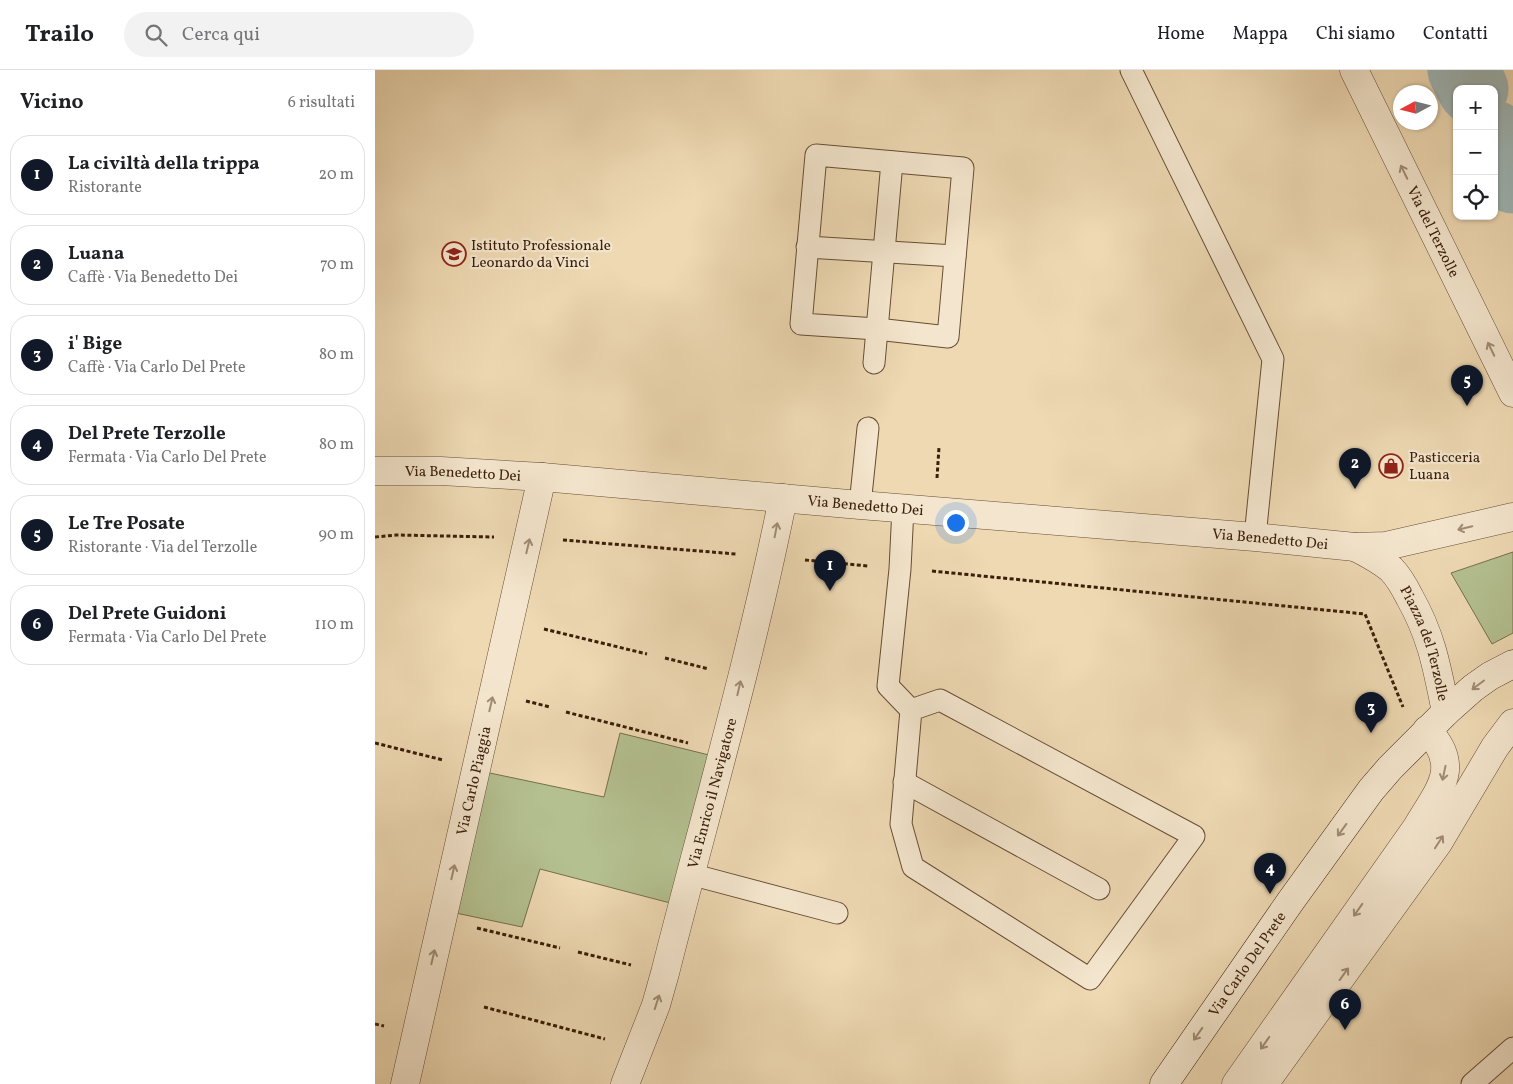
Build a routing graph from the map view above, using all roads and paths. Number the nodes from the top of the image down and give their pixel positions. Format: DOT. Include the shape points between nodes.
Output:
graph roads {
  1 [pos="1131,70"];
  2 [pos="1354,70"];
  3 [pos="892,162"];
  4 [pos="807,247"];
  5 [pos="884,252"];
  6 [pos="955,256"];
  7 [pos="877,329"];
  8 [pos="873,363"];
  9 [pos="1513,393"];
  10 [pos="868,428"];
  11 [pos="375,471"];
  12 [pos="542,477"];
  13 [pos="783,498"];
  14 [pos="860,505"];
  15 [pos="903,508"];
  16 [pos="1513,517"];
  17 [pos="1255,537"];
  18 [pos="1355,547"];
  19 [pos="510,621"];
  20 [pos="647,654"];
  21 [pos="665,658"];
  22 [pos="1513,664"];
  23 [pos="741,677"];
  24 [pos="911,710"];
  25 [pos="566,712"];
  26 [pos="1436,721"];
  27 [pos="1513,723"];
  28 [pos="375,743"];
  29 [pos="722,752"];
  30 [pos="477,769"];
  31 [pos="904,782"];
  32 [pos="691,874"];
  33 [pos="1099,889"];
  34 [pos="837,913"];
  35 [pos="442,920"];
  36 [pos="560,948"];
  37 [pos="578,952"];
  38 [pos="665,973"];
  39 [pos="484,1007"];
  40 [pos="640,1048"];
  41 [pos="1513,1048"];
  42 [pos="405,1084"];
  43 [pos="625,1084"];
  44 [pos="1164,1084"];
  45 [pos="1236,1084"];
  46 [pos="1265,1084"];
  47 [pos="1472,1084"];
  1 -- 17 [label="lane" via="1273,359"];
  9 -- 2 [label="street, Via del Terzolle, one-way"];
  3 -- 4 [label="lane" via="816,155"];
  3 -- 5 [label="lane"];
  3 -- 6 [label="lane" via="963,168"];
  4 -- 5 [label="lane"];
  4 -- 7 [label="lane" via="801,324"];
  5 -- 6 [label="lane"];
  5 -- 7 [label="lane"];
  6 -- 7 [label="lane" via="948,337"];
  7 -- 8 [label="lane"];
  10 -- 14 [label="lane"];
  11 -- 12 [label="street, Via Benedetto Dei"];
  12 -- 13 [label="street, Via Benedetto Dei"];
  19 -- 12 [label="street, Via Carlo Piaggia, one-way"];
  13 -- 14 [label="street, Via Benedetto Dei"];
  23 -- 13 [label="street, Via Enrico il Navigatore, one-way"];
  14 -- 15 [label="street, Via Benedetto Dei"];
  15 -- 17 [label="street, Via Benedetto Dei"];
  15 -- 24 [label="lane" via="888,686"];
  16 -- 18 [label="street, Via Benedetto Dei, one-way" via="1386,546"];
  17 -- 18 [label="street, Via Benedetto Dei"];
  18 -- 26 [label="street, Piazza del Terzolle" via="1378,560 1403,583 1430,640 1436,662"];
  19 -- 20 [label="path"];
  30 -- 19 [label="street, Via Carlo Piaggia, one-way"];
  21 -- 23 [label="path"];
  22 -- 26 [label="street, Piazza del Terzolle, one-way" via="1490,676"];
  29 -- 23 [label="street, Via Enrico il Navigatore, one-way"];
  24 -- 31 [label="lane"];
  24 -- 31 [label="lane" via="940,700 1194,836 1090,979 913,866 901,824"];
  25 -- 29 [label="path"];
  26 -- 44 [label="street, Via Carlo Del Prete, one-way" via="1371,790"];
  26 -- 45 [label="street, one-way" via="1437,743 1445,757 1446,767 1435,796 1417,827"];
  46 -- 27 [label="street, one-way" via="1438,843 1495,747"];
  28 -- 30 [label="path"];
  29 -- 32 [label="street, Via Enrico il Navigatore"];
  35 -- 30 [label="street, Via Carlo Piaggia, one-way"];
  31 -- 33 [label="lane"];
  32 -- 34 [label="lane"];
  32 -- 38 [label="street, Via Enrico il Navigatore"];
  35 -- 36 [label="path"];
  42 -- 35 [label="street, Via Carlo Piaggia, one-way"];
  37 -- 38 [label="path"];
  40 -- 38 [label="street, Via Enrico il Navigatore, one-way"];
  39 -- 40 [label="path"];
  40 -- 43 [label="street, Via Enrico il Navigatore"];
  41 -- 47 [label="lane"];
}
